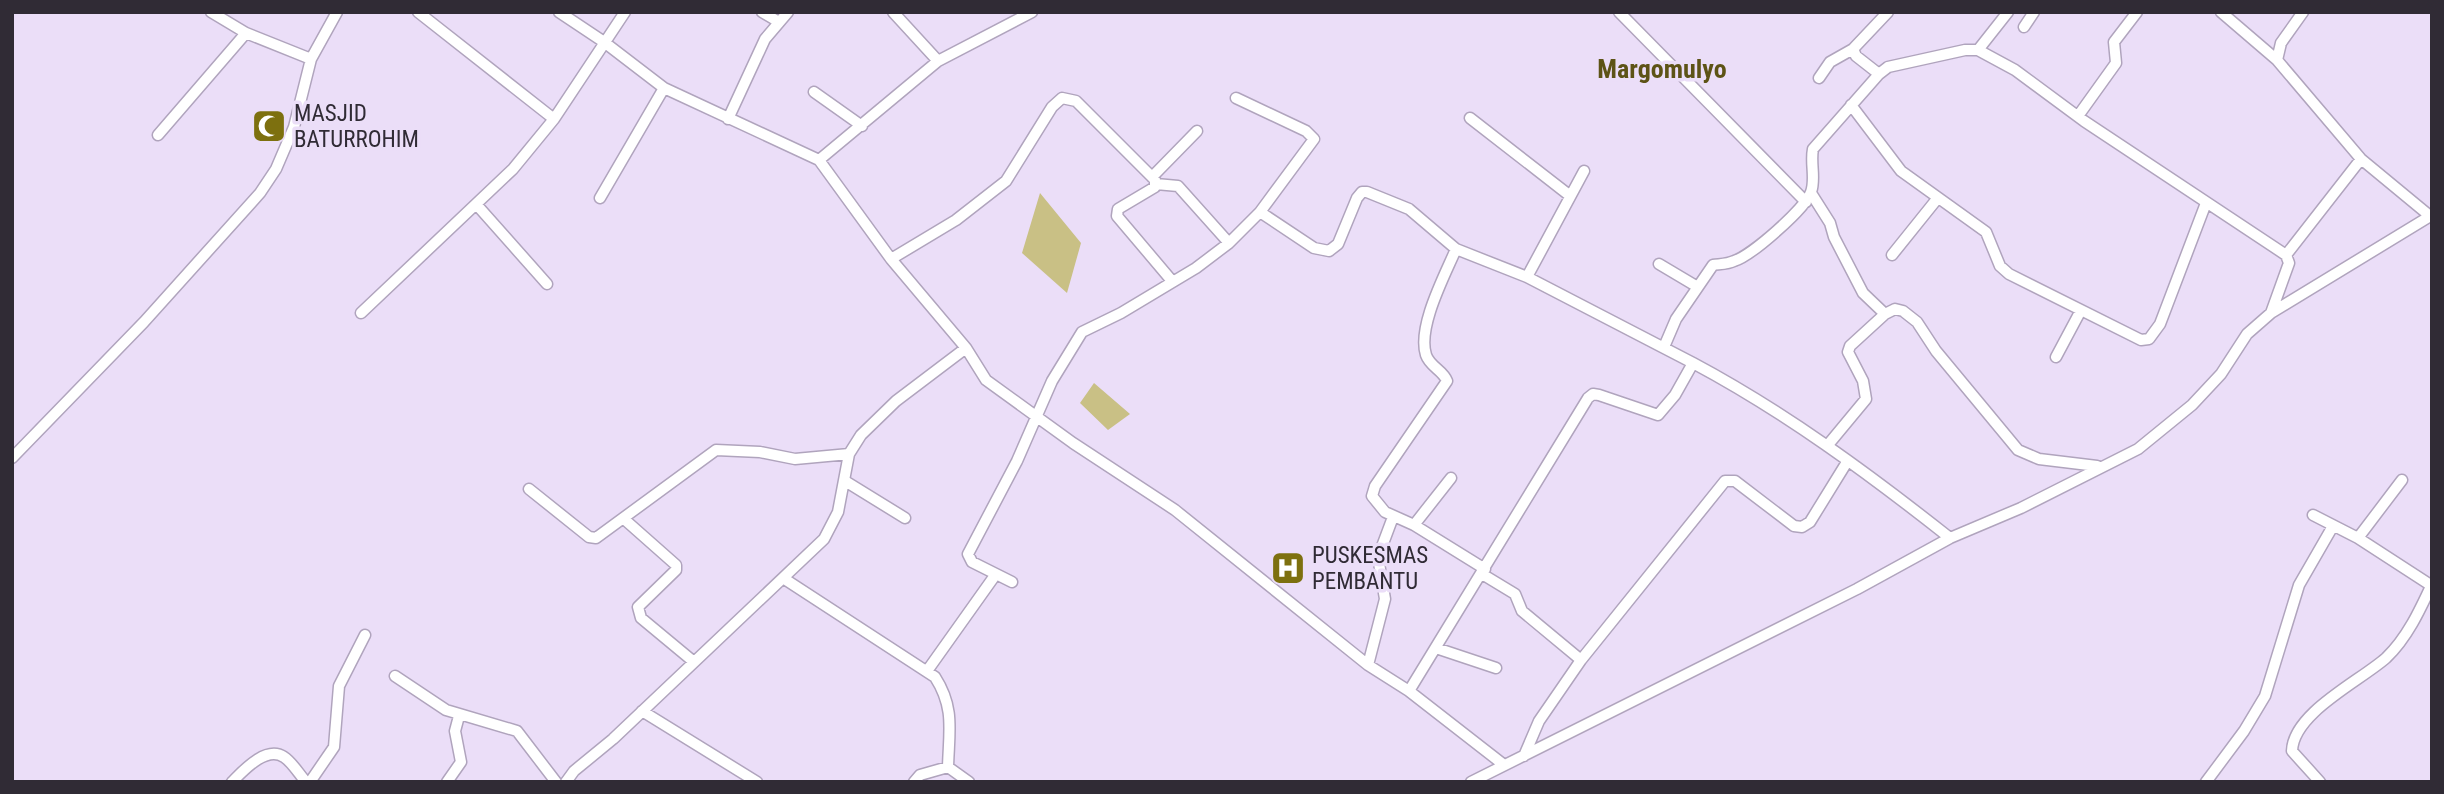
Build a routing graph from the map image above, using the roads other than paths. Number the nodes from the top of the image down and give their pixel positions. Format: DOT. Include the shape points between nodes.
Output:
graph roads {
  1 [pos="211,12"];
  2 [pos="337,12"];
  3 [pos="418,12"];
  4 [pos="559,12"];
  5 [pos="625,12"];
  6 [pos="762,12"];
  7 [pos="789,12"];
  8 [pos="893,12"];
  9 [pos="1032,12"];
  10 [pos="1619,12"];
  11 [pos="1888,12"];
  12 [pos="2008,12"];
  13 [pos="2034,12"];
  14 [pos="2137,12"];
  15 [pos="2221,12"];
  16 [pos="2303,12"];
  17 [pos="779,22"];
  18 [pos="2024,27"];
  19 [pos="246,33"];
  20 [pos="604,41"];
  21 [pos="1853,49"];
  22 [pos="1978,50"];
  23 [pos="311,59"];
  24 [pos="2277,60"];
  25 [pos="938,61"];
  26 [pos="1879,75"];
  27 [pos="1819,78"];
  28 [pos="664,88"];
  29 [pos="814,92"];
  30 [pos="1236,98"];
  31 [pos="1851,105"];
  32 [pos="2078,116"];
  33 [pos="728,118"];
  34 [pos="1470,118"];
  35 [pos="554,119"];
  36 [pos="862,126"];
  37 [pos="1197,131"];
  38 [pos="158,135"];
  39 [pos="2361,159"];
  40 [pos="819,160"];
  41 [pos="1584,171"];
  42 [pos="1154,180"];
  43 [pos="1569,195"];
  44 [pos="600,198"];
  45 [pos="1809,198"];
  46 [pos="1937,199"];
  47 [pos="2206,203"];
  48 [pos="476,204"];
  49 [pos="1260,212"];
  50 [pos="2431,215"];
  51 [pos="1229,243"];
  52 [pos="1457,249"];
  53 [pos="1892,255"];
  54 [pos="2286,255"];
  55 [pos="891,259"];
  56 [pos="1659,264"];
  57 [pos="1527,277"];
  58 [pos="1172,281"];
  59 [pos="547,284"];
  60 [pos="1696,286"];
  61 [pos="2080,312"];
  62 [pos="361,313"];
  63 [pos="2271,313"];
  64 [pos="1885,314"];
  65 [pos="1664,347"];
  66 [pos="966,348"];
  67 [pos="2056,357"];
  68 [pos="1693,363"];
  69 [pos="1036,415"];
  70 [pos="1827,446"];
  71 [pos="849,454"];
  72 [pos="12,458"];
  73 [pos="1847,462"];
  74 [pos="2100,466"];
  75 [pos="1451,478"];
  76 [pos="2402,480"];
  77 [pos="845,481"];
  78 [pos="529,489"];
  79 [pos="2313,515"];
  80 [pos="1393,517"];
  81 [pos="905,518"];
  82 [pos="624,519"];
  83 [pos="1414,525"];
  84 [pos="2333,526"];
  85 [pos="1950,538"];
  86 [pos="2358,538"];
  87 [pos="1484,572"];
  88 [pos="996,574"];
  89 [pos="783,578"];
  90 [pos="1012,582"];
  91 [pos="2432,585"];
  92 [pos="365,635"];
  93 [pos="1436,648"];
  94 [pos="1581,660"];
  95 [pos="694,662"];
  96 [pos="1368,665"];
  97 [pos="1496,668"];
  98 [pos="927,671"];
  99 [pos="396,676"];
  100 [pos="1409,691"];
  101 [pos="642,711"];
  102 [pos="459,716"];
  103 [pos="1524,756"];
  104 [pos="1504,765"];
  105 [pos="948,767"];
  106 [pos="232,782"];
  107 [pos="308,782"];
  108 [pos="447,782"];
  109 [pos="556,782"];
  110 [pos="566,782"];
  111 [pos="757,782"];
  112 [pos="914,782"];
  113 [pos="970,782"];
  114 [pos="1471,782"];
  115 [pos="2206,782"];
  116 [pos="2320,782"];
  1 -- 19 [label="street"];
  2 -- 23 [label="street"];
  3 -- 35 [label="street"];
  4 -- 20 [label="street"];
  5 -- 20 [label="street"];
  6 -- 17 [label="street"];
  7 -- 17 [label="street"];
  8 -- 25 [label="street"];
  9 -- 25 [label="street"];
  10 -- 45 [label="street"];
  11 -- 21 [label="street"];
  12 -- 22 [label="street"];
  13 -- 18 [label="street"];
  14 -- 32 [label="street" via="2114,43 2116,63"];
  15 -- 24 [label="street"];
  16 -- 24 [label="street" via="2281,43"];
  17 -- 33 [label="street" via="758,51"];
  19 -- 23 [label="street"];
  19 -- 38 [label="street"];
  20 -- 28 [label="street"];
  20 -- 35 [label="street"];
  21 -- 26 [label="street" via="1856,57"];
  21 -- 27 [label="street" via="1830,62"];
  22 -- 26 [label="street" via="1930,56 1888,67"];
  22 -- 32 [label="street" via="2015,70"];
  23 -- 72 [label="street" via="294,127 260,194"];
  24 -- 39 [label="street"];
  25 -- 36 [label="street"];
  26 -- 31 [label="street"];
  28 -- 33 [label="street"];
  28 -- 44 [label="street"];
  29 -- 36 [label="street"];
  30 -- 49 [label="street" via="1314,139"];
  31 -- 45 [label="street" via="1813,149"];
  31 -- 46 [label="street" via="1901,171"];
  32 -- 47 [label="street"];
  33 -- 40 [label="street"];
  34 -- 43 [label="street"];
  35 -- 48 [label="street" via="513,169"];
  36 -- 40 [label="street"];
  37 -- 42 [label="street"];
  39 -- 50 [label="street"];
  39 -- 54 [label="street"];
  40 -- 55 [label="street"];
  41 -- 43 [label="street"];
  42 -- 51 [label="street" via="1178,186"];
  42 -- 55 [label="street" via="1076,101 1062,98 1033,134 1006,181 956,220"];
  42 -- 58 [label="street" via="1118,209 1117,216"];
  43 -- 57 [label="street"];
  45 -- 60 [label="street" via="1749,254 1713,265"];
  45 -- 64 [label="street" via="1830,223 1863,293"];
  46 -- 53 [label="street"];
  46 -- 61 [label="street" via="1986,232 2000,266 2009,274"];
  47 -- 54 [label="street"];
  47 -- 61 [label="street" via="2160,324 2149,339 2141,340"];
  48 -- 59 [label="street"];
  48 -- 62 [label="street"];
  49 -- 51 [label="street"];
  49 -- 52 [label="street" via="1314,248 1329,251 1338,244 1357,198 1367,192 1409,209"];
  50 -- 63 [label="street"];
  51 -- 58 [label="street"];
  52 -- 57 [label="street"];
  52 -- 80 [label="street" via="1426,327 1425,353 1447,381 1373,492 1376,503"];
  54 -- 63 [label="street" via="2288,263"];
  55 -- 66 [label="street"];
  56 -- 60 [label="street"];
  57 -- 65 [label="street"];
  58 -- 69 [label="street" via="1082,332"];
  60 -- 65 [label="street"];
  61 -- 67 [label="street"];
  63 -- 74 [label="street" via="2247,334 2221,374 2183,413 2138,449"];
  64 -- 70 [label="street" via="1850,346 1848,352 1863,381 1866,399"];
  64 -- 74 [label="street" via="1895,309 1911,315 2018,450 2039,459"];
  65 -- 68 [label="street"];
  66 -- 69 [label="street" via="986,380"];
  66 -- 71 [label="street" via="870,424"];
  68 -- 70 [label="street" via="1747,392"];
  68 -- 87 [label="street" via="1658,415 1593,394 1588,398"];
  69 -- 88 [label="street" via="968,554 972,562"];
  69 -- 96 [label="street" via="1175,510"];
  70 -- 73 [label="street"];
  71 -- 77 [label="street"];
  71 -- 82 [label="street" via="795,459 716,450"];
  73 -- 85 [label="street"];
  73 -- 94 [label="street" via="1810,522 1802,527 1794,526 1743,486 1725,481"];
  74 -- 85 [label="street" via="2021,508"];
  75 -- 83 [label="street"];
  76 -- 86 [label="street"];
  77 -- 81 [label="street"];
  77 -- 89 [label="street" via="838,512 824,539"];
  78 -- 82 [label="street" via="589,537 601,536"];
  79 -- 84 [label="street"];
  80 -- 83 [label="street"];
  80 -- 96 [label="street" via="1378,557 1385,599"];
  82 -- 95 [label="street" via="676,565 638,607 641,618"];
  83 -- 87 [label="street"];
  84 -- 86 [label="street"];
  84 -- 115 [label="street" via="2299,585 2265,696"];
  85 -- 103 [label="street"];
  86 -- 91 [label="street"];
  87 -- 93 [label="street"];
  87 -- 94 [label="street" via="1515,594 1518,606"];
  88 -- 90 [label="street"];
  88 -- 98 [label="street"];
  89 -- 95 [label="street"];
  89 -- 98 [label="street"];
  91 -- 116 [label="street" via="2407,634 2385,658 2320,706 2296,736 2292,751"];
  92 -- 107 [label="street" via="339,687 334,747"];
  93 -- 97 [label="street"];
  93 -- 100 [label="street"];
  94 -- 103 [label="street" via="1539,721"];
  95 -- 101 [label="street"];
  96 -- 100 [label="street"];
  98 -- 105 [label="street" via="947,696"];
  99 -- 102 [label="street"];
  100 -- 104 [label="street"];
  101 -- 110 [label="street"];
  101 -- 111 [label="street"];
  102 -- 108 [label="street" via="455,731 461,762"];
  102 -- 109 [label="street" via="517,731"];
  103 -- 104 [label="street"];
  104 -- 114 [label="street"];
  105 -- 112 [label="street" via="920,775"];
  105 -- 113 [label="street"];
  106 -- 107 [label="street" via="244,769 273,754 286,758"];
}
